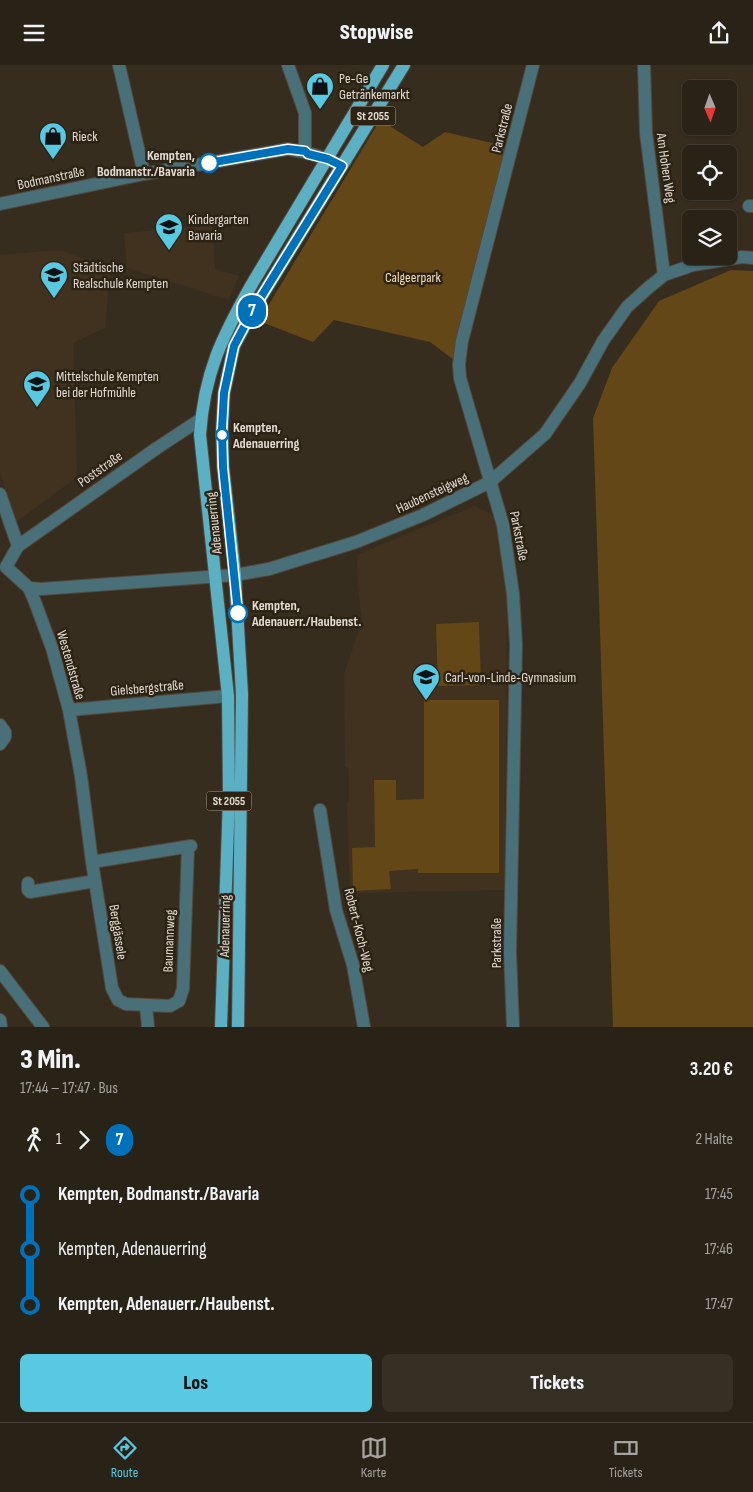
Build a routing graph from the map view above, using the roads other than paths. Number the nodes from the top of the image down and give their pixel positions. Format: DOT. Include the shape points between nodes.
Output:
graph roads {
  1 [pos="119,65"];
  2 [pos="288,65"];
  3 [pos="383,65"];
  4 [pos="404,65"];
  5 [pos="533,65"];
  6 [pos="644,65"];
  7 [pos="305,151"];
  8 [pos="328,159"];
  9 [pos="342,166"];
  10 [pos="144,174"];
  11 [pos="0,204"];
  12 [pos="753,258"];
  13 [pos="664,275"];
  14 [pos="201,419"];
  15 [pos="490,482"];
  16 [pos="0,494"];
  17 [pos="18,546"];
  18 [pos="3,567"];
  19 [pos="235,575"];
  20 [pos="216,576"];
  21 [pos="28,588"];
  22 [pos="228,697"];
  23 [pos="69,710"];
  24 [pos="0,725"];
  25 [pos="0,744"];
  26 [pos="320,810"];
  27 [pos="92,862"];
  28 [pos="95,881"];
  29 [pos="28,883"];
  30 [pos="0,971"];
  31 [pos="112,988"];
  32 [pos="146,1006"];
  33 [pos="0,1021"];
  34 [pos="1,1027"];
  35 [pos="43,1027"];
  36 [pos="148,1027"];
  37 [pos="221,1027"];
  38 [pos="238,1027"];
  39 [pos="364,1027"];
  40 [pos="513,1027"];
  1 -- 10 [label="street"];
  2 -- 7 [label="street" via="304,113"];
  3 -- 8 [label="main road, Adenauerring / St 2055"];
  4 -- 9 [label="main road, Adenauerring / St 2055"];
  5 -- 15 [label="street, Parkstraße" via="462,341 459,364 460,378"];
  6 -- 13 [label="street, Am Hohen Weg" via="646,133"];
  7 -- 8 [label="street, Bodmanstraße"];
  7 -- 10 [label="street, Bodmanstraße" via="288,149"];
  8 -- 9 [label="street, Bodmanstraße"];
  8 -- 14 [label="main road, Adenauerring / St 2055" via="231,322 208,378"];
  9 -- 19 [label="main road, Adenauerring / St 2055" via="234,346 224,393 222,429"];
  10 -- 11 [label="street, Bodmanstraße"];
  12 -- 13 [label="street, Haubensteigweg" via="719,260"];
  13 -- 15 [label="street, Haubensteigweg" via="628,307 545,434"];
  14 -- 17 [label="street, Poststraße"];
  14 -- 20 [label="main road, Adenauerring / St 2055" via="202,462"];
  15 -- 19 [label="street, Haubensteigweg" via="423,515 356,542 269,569"];
  15 -- 40 [label="street, Parkstraße" via="504,525 516,644 510,952"];
  16 -- 17 [label="street"];
  17 -- 18 [label="street, Westendstraße"];
  18 -- 21 [label="street, Westendstraße"];
  19 -- 20 [label="street, Haubensteigweg"];
  19 -- 38 [label="main road, Adenauerring / St 2055" via="242,694"];
  20 -- 21 [label="street, Haubensteigweg"];
  20 -- 22 [label="main road, Adenauerring / St 2055"];
  21 -- 23 [label="street, Westendstraße" via="52,649"];
  22 -- 23 [label="street, Gielsbergstraße"];
  22 -- 37 [label="main road, Adenauerring / St 2055" via="229,797"];
  23 -- 27 [label="street, Westendstraße"];
  24 -- 25 [label="street" via="5,731"];
  26 -- 39 [label="street, Robert-Koch-Weg" via="336,910 353,965"];
  27 -- 28 [label="street, Westendstraße"];
  27 -- 32 [label="street, Baumannweg" via="189,846 183,989 179,1001 170,1006"];
  28 -- 29 [label="street" via="30,892"];
  28 -- 31 [label="street, Berggässele"];
  30 -- 35 [label="street"];
  31 -- 32 [label="street, Baumannweg" via="118,999 126,1004"];
  32 -- 36 [label="street"];
  33 -- 34 [label="street"];
}
